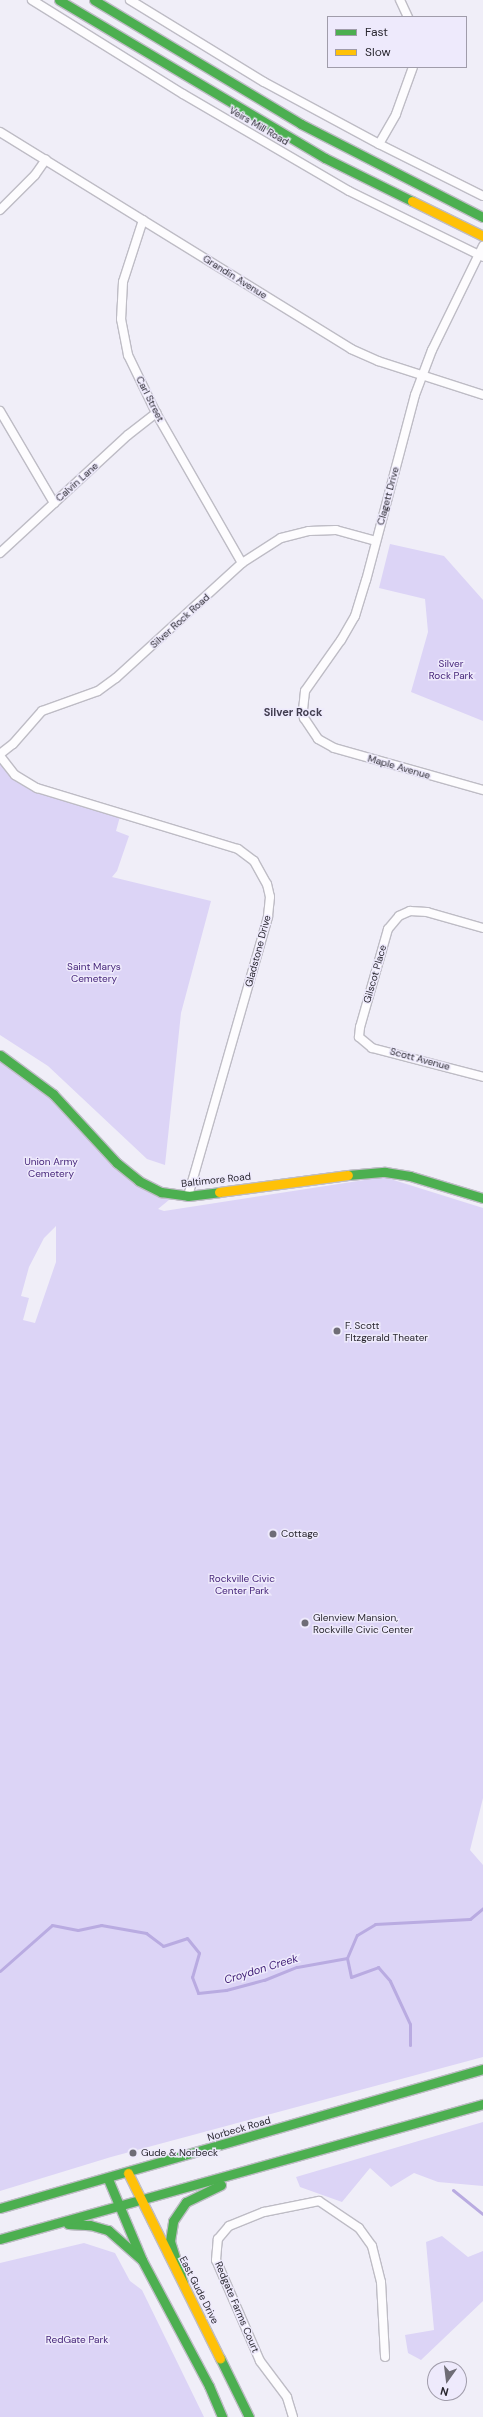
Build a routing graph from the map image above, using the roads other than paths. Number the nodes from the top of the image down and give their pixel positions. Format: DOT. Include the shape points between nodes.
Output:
graph roads {
  1 [pos="32,0"];
  2 [pos="59,0"];
  3 [pos="94,0"];
  4 [pos="132,0"];
  5 [pos="400,0"];
  6 [pos="408,16"];
  7 [pos="413,68"];
  8 [pos="0,132"];
  9 [pos="379,144"];
  10 [pos="46,159"];
  11 [pos="483,196"];
  12 [pos="0,210"];
  13 [pos="483,217"];
  14 [pos="143,220"];
  15 [pos="483,236"];
  16 [pos="483,246"];
  17 [pos="481,256"];
  18 [pos="422,375"];
  19 [pos="483,395"];
  20 [pos="0,411"];
  21 [pos="156,413"];
  22 [pos="54,503"];
  23 [pos="376,541"];
  24 [pos="0,553"];
  25 [pos="242,563"];
  26 [pos="318,739"];
  27 [pos="0,755"];
  28 [pos="483,790"];
  29 [pos="483,928"];
  30 [pos="360,1037"];
  31 [pos="0,1055"];
  32 [pos="483,1077"];
  33 [pos="188,1196"];
  34 [pos="483,1198"];
  35 [pos="483,2070"];
  36 [pos="483,2104"];
  37 [pos="245,2172"];
  38 [pos="128,2173"];
  39 [pos="108,2179"];
  40 [pos="141,2200"];
  41 [pos="119,2206"];
  42 [pos="0,2208"];
  43 [pos="56,2224"];
  44 [pos="0,2239"];
  45 [pos="142,2260"];
  46 [pos="183,2283"];
  47 [pos="385,2357"];
  48 [pos="222,2417"];
  49 [pos="249,2417"];
  50 [pos="293,2417"];
  1 -- 17 [label="street, Veirs Mill Road" via="190,98 349,191"];
  2 -- 15 [label="main road, Veirs Mill Road" via="325,158"];
  3 -- 13 [label="main road" via="301,124"];
  4 -- 9 [label="street" via="264,82"];
  5 -- 6 [label="street"];
  7 -- 9 [label="street" via="396,114"];
  8 -- 10 [label="street, Grandin Avenue"];
  9 -- 11 [label="street"];
  10 -- 12 [label="street" via="35,176"];
  10 -- 14 [label="street, Grandin Avenue"];
  14 -- 18 [label="street, Grandin Avenue" via="352,349 378,361"];
  14 -- 21 [label="street, Carl Street" via="123,282 121,319 128,355"];
  16 -- 17 [label="street, Clagett Drive"];
  17 -- 18 [label="street, Clagett Drive" via="432,350"];
  18 -- 19 [label="street, Grandin Avenue"];
  18 -- 23 [label="street, Clagett Drive"];
  20 -- 22 [label="street"];
  21 -- 22 [label="street, Calvin Lane"];
  21 -- 25 [label="street, Carl Street"];
  22 -- 24 [label="street, Calvin Lane"];
  23 -- 25 [label="street, Silver Rock Road" via="336,530 309,531 281,538"];
  23 -- 26 [label="street, Clagett Drive" via="354,616 341,640 305,690 304,718"];
  25 -- 27 [label="street, Silver Rock Road" via="116,678 98,691 42,711"];
  26 -- 28 [label="street, Maple Avenue" via="334,748"];
  27 -- 33 [label="street, Gladstone Drive" via="15,775 37,788 238,849 254,861 267,884 270,897 268,917"];
  29 -- 30 [label="street, Gilscot Place" via="427,912 410,911 399,916 388,929"];
  30 -- 32 [label="street, Scott Avenue" via="372,1048"];
  31 -- 33 [label="main road, Baltimore Road" via="53,1094 117,1163 139,1181 161,1192"];
  33 -- 34 [label="main road, Baltimore Road" via="342,1175 385,1172 410,1176"];
  35 -- 38 [label="main road, Norbeck Road"];
  36 -- 37 [label="main road"];
  37 -- 40 [label="main road"];
  37 -- 46 [label="main road" via="186,2202 173,2221 170,2242"];
  38 -- 39 [label="main road, Norbeck Road"];
  38 -- 40 [label="main road, East Gude Drive"];
  39 -- 41 [label="main road"];
  39 -- 42 [label="main road, Norbeck Road"];
  40 -- 41 [label="main road"];
  40 -- 46 [label="main road, East Gude Drive"];
  41 -- 43 [label="main road"];
  41 -- 45 [label="main road"];
  43 -- 44 [label="main road"];
  43 -- 45 [label="main road" via="90,2225 108,2230"];
  45 -- 48 [label="main road" via="209,2386"];
  46 -- 49 [label="main road, East Gude Drive"];
  47 -- 50 [label="street, Redgate Farms Court" via="381,2282 372,2246 359,2228 319,2202 264,2212 230,2226 218,2238 216,2260 260,2361 287,2396"];
}
